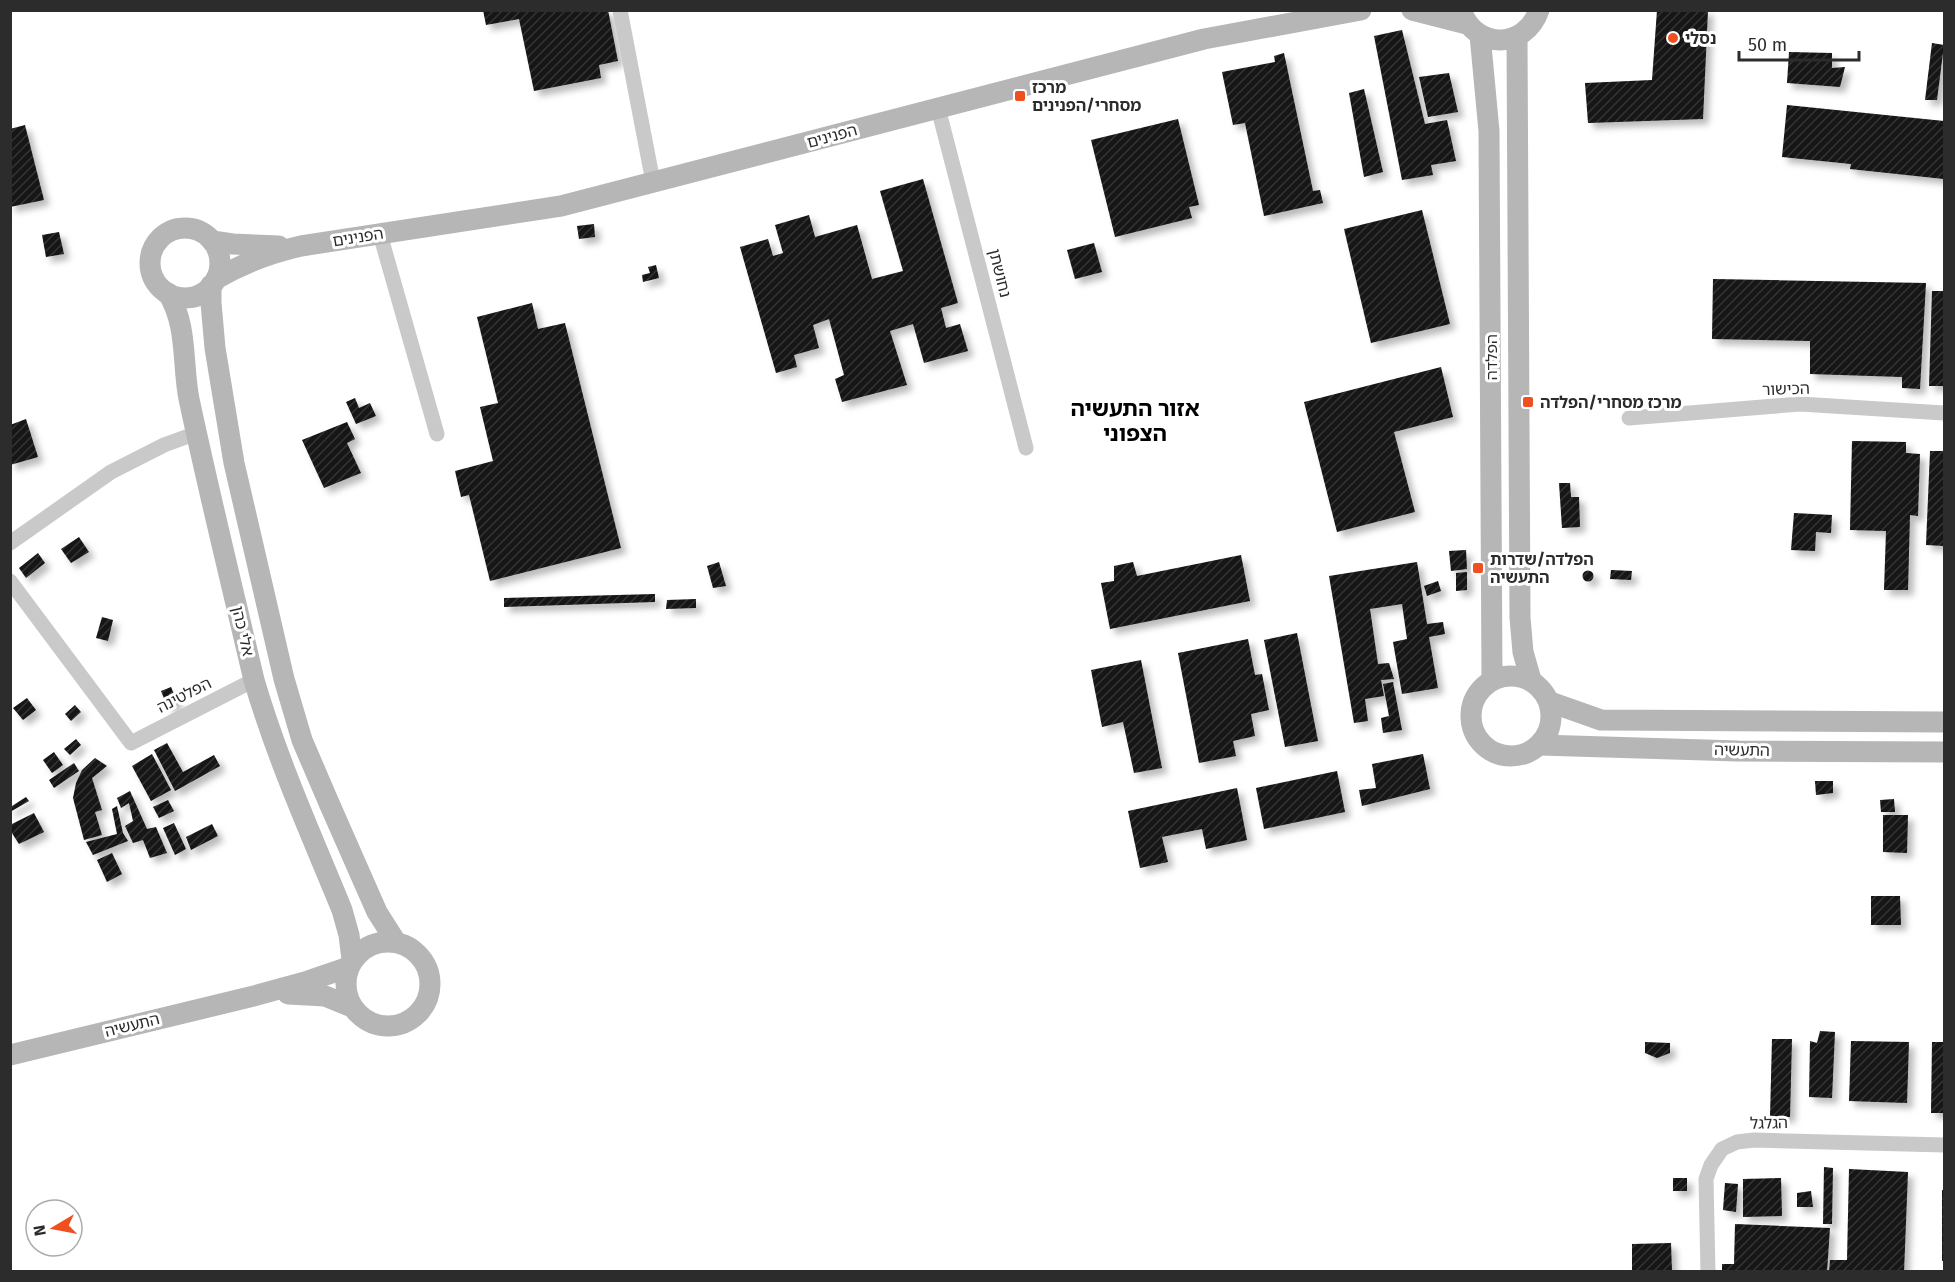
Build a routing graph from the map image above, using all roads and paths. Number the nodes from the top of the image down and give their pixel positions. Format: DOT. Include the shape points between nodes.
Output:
graph roads {
  1 [pos="620,10"];
  2 [pos="1361,10"];
  3 [pos="1412,10"];
  4 [pos="1539,10"];
  5 [pos="1469,23"];
  6 [pos="1517,37"];
  7 [pos="938,108"];
  8 [pos="653,182"];
  9 [pos="380,234"];
  10 [pos="212,241"];
  11 [pos="301,246"];
  12 [pos="214,282"];
  13 [pos="168,293"];
  14 [pos="1944,413"];
  15 [pos="1629,418"];
  16 [pos="196,433"];
  17 [pos="437,434"];
  18 [pos="1026,448"];
  19 [pos="10,543"];
  20 [pos="10,581"];
  21 [pos="254,680"];
  22 [pos="1492,680"];
  23 [pos="1531,680"];
  24 [pos="1550,702"];
  25 [pos="1944,722"];
  26 [pos="1540,744"];
  27 [pos="1944,752"];
  28 [pos="396,942"];
  29 [pos="351,963"];
  30 [pos="254,996"];
  31 [pos="352,1007"];
  32 [pos="10,1055"];
  33 [pos="1944,1145"];
  34 [pos="1708,1272"];
  1 -- 8 [label="street"];
  2 -- 7 [label="street, הפנינים" via="1204,39"];
  3 -- 5 [label="street"];
  4 -- 6 [label="street" via="1536,20"];
  5 -- 6 [label="street" via="1492,40"];
  5 -- 22 [label="street, הפלדה" via="1489,131"];
  6 -- 23 [label="street, הפלדה" via="1520,618"];
  7 -- 8 [label="street, הפנינים"];
  7 -- 18 [label="street, נחושתן"];
  8 -- 9 [label="street, הפנינים" via="561,206"];
  9 -- 11 [label="street, הפנינים"];
  9 -- 17 [label="street"];
  10 -- 11 [label="street, הפנינים"];
  10 -- 12 [label="street" via="220,263"];
  10 -- 13 [label="street" via="198,230 179,228 156,243 151,271 154,280"];
  11 -- 12 [label="street, הפנינים" via="238,266"];
  12 -- 13 [label="street" via="191,297"];
  12 -- 28 [label="street, אלי כהן" via="211,303 215,348 231,443 284,679 302,740 329,804 377,912"];
  13 -- 16 [label="street, אלי כהן" via="182,329"];
  14 -- 15 [label="street, הכישור" via="1800,404"];
  16 -- 19 [label="street" via="111,472"];
  16 -- 21 [label="street, אלי כהן"];
  20 -- 21 [label="street, הפלטינה" via="132,743"];
  21 -- 29 [label="street, אלי כהן" via="278,754 342,910"];
  22 -- 23 [label="street" via="1518,675"];
  22 -- 26 [label="street" via="1482,687 1471,709 1474,732 1480,742 1488,750 1510,757 1521,756"];
  23 -- 24 [label="street"];
  24 -- 25 [label="street, התעשיה" via="1601,720"];
  24 -- 26 [label="street" via="1551,725"];
  26 -- 27 [label="street, התעשיה" via="1738,751"];
  28 -- 29 [label="street" via="372,944"];
  28 -- 31 [label="street" via="416,952 428,970 430,989 422,1009 403,1023 382,1026 363,1019"];
  29 -- 30 [label="street, התעשיה" via="308,981"];
  29 -- 31 [label="street" via="345,987"];
  30 -- 31 [label="street, התעשיה" via="310,994"];
  30 -- 32 [label="street, התעשיה"];
  33 -- 34 [label="street, הגלגל" via="1754,1140 1722,1149 1706,1179"];
}
